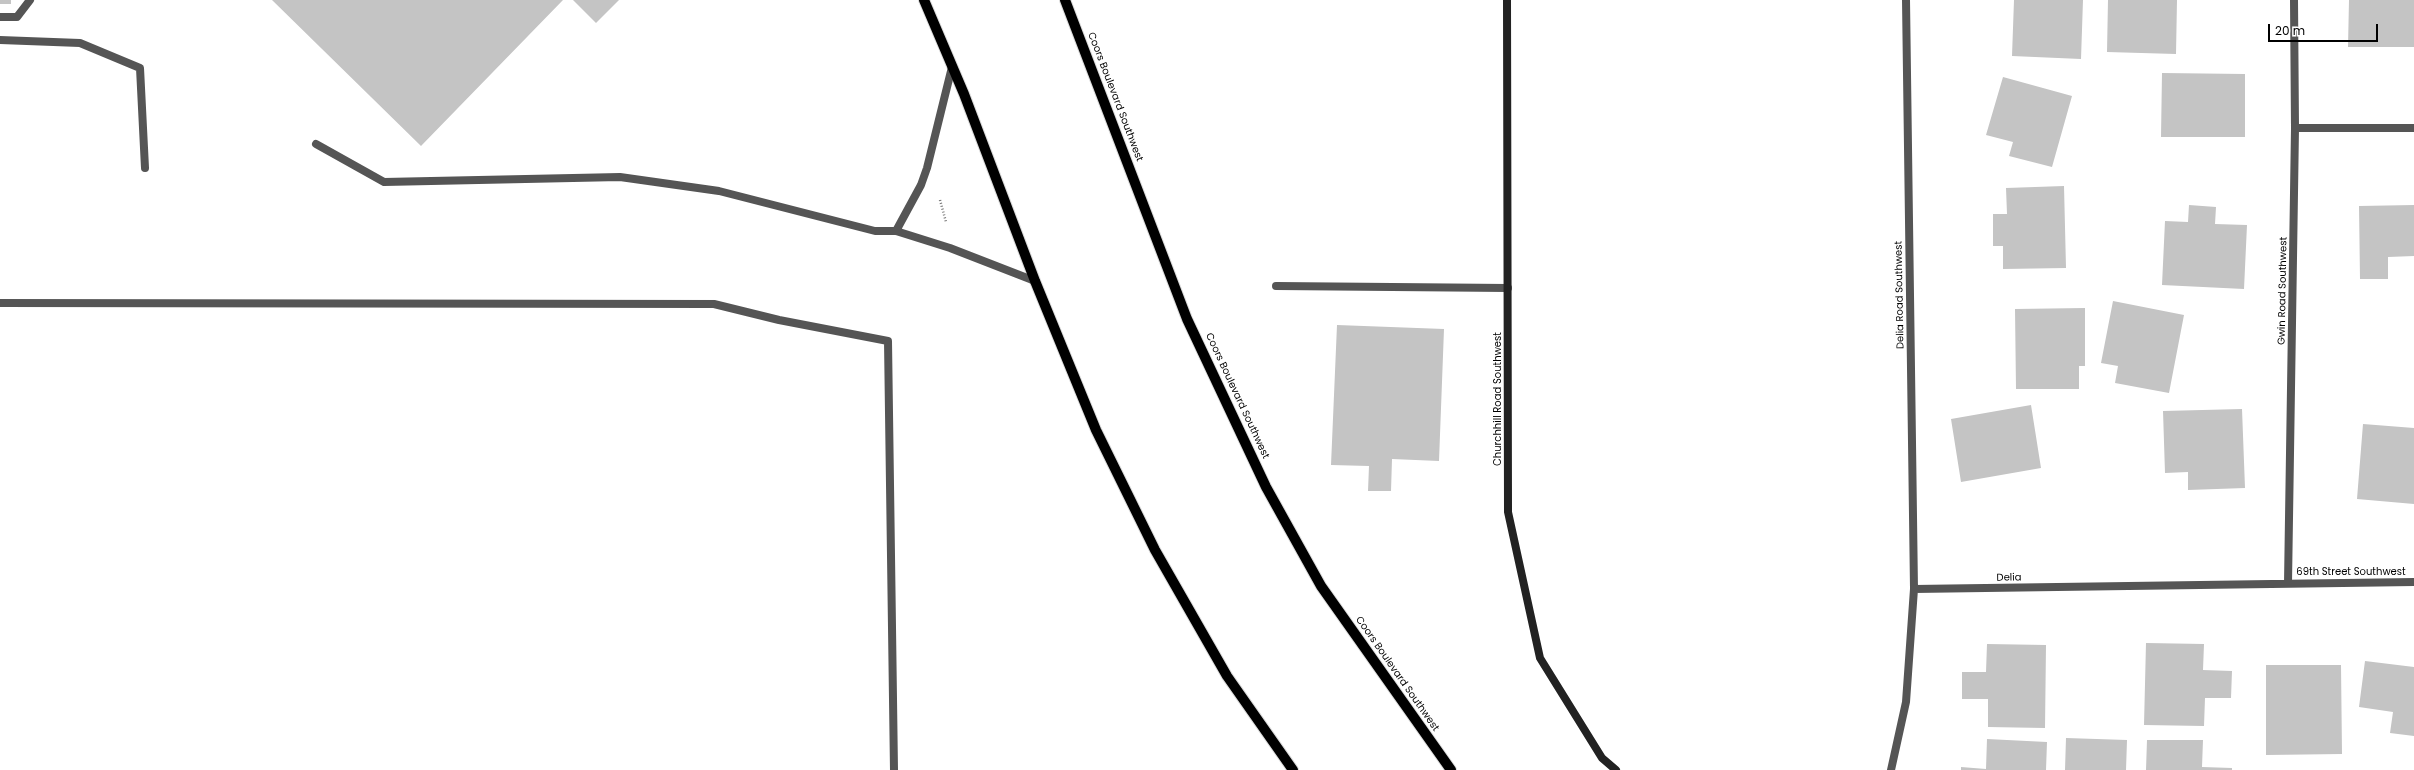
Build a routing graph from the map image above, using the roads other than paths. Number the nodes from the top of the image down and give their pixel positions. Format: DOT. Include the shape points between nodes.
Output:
graph roads {
  1 [pos="30,0"];
  2 [pos="924,0"];
  3 [pos="1065,0"];
  4 [pos="1507,0"];
  5 [pos="1906,0"];
  6 [pos="2294,0"];
  7 [pos="0,17"];
  8 [pos="0,40"];
  9 [pos="952,67"];
  10 [pos="2295,128"];
  11 [pos="2414,128"];
  12 [pos="316,144"];
  13 [pos="145,168"];
  14 [pos="896,231"];
  15 [pos="1035,281"];
  16 [pos="1276,286"];
  17 [pos="1508,288"];
  18 [pos="0,304"];
  19 [pos="2414,582"];
  20 [pos="2288,583"];
  21 [pos="1914,589"];
  22 [pos="894,770"];
  23 [pos="1293,770"];
  24 [pos="1450,770"];
  25 [pos="1616,770"];
  26 [pos="1891,770"];
  1 -- 7 [label="street" via="17,17"];
  2 -- 9 [label="main road"];
  3 -- 24 [label="main road, Coors Boulevard Southwest" via="1187,319 1266,487 1321,586"];
  4 -- 17 [label="street, Churchhill Road Southwest"];
  5 -- 21 [label="street, Delia Road Southwest"];
  6 -- 10 [label="street, Gwin Road Southwest"];
  8 -- 13 [label="street" via="80,43 140,68"];
  9 -- 14 [label="street" via="927,168 921,185"];
  9 -- 15 [label="main road"];
  10 -- 11 [label="street"];
  10 -- 20 [label="street, Gwin Road Southwest"];
  12 -- 14 [label="street" via="384,182 620,176 719,191 875,231"];
  14 -- 15 [label="street" via="950,248"];
  15 -- 23 [label="main road" via="1096,430 1155,550 1227,676"];
  16 -- 17 [label="street"];
  17 -- 25 [label="street, Churchhill Road Southwest" via="1508,512 1540,658 1602,758"];
  18 -- 22 [label="street" via="714,304 779,320 888,341"];
  19 -- 20 [label="street, 69th Street Southwest"];
  20 -- 21 [label="street, Delia"];
  21 -- 26 [label="street" via="1906,702"];
}
